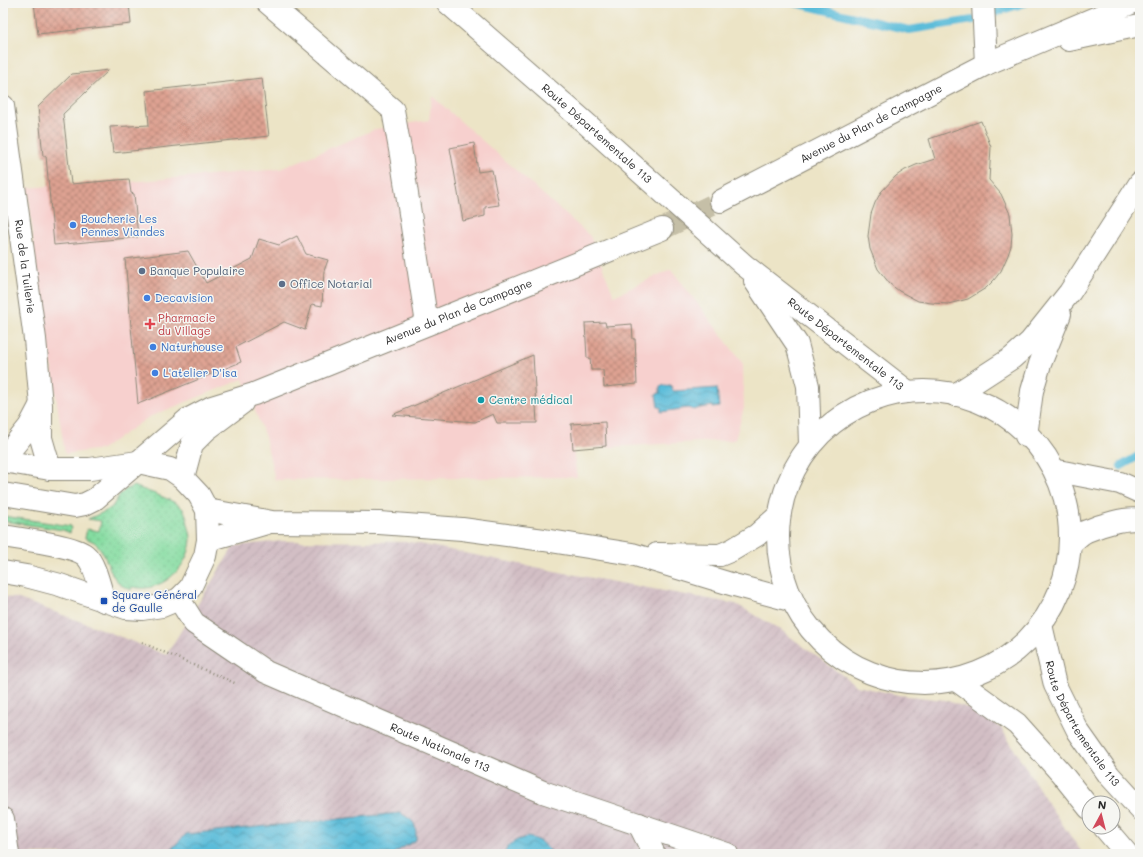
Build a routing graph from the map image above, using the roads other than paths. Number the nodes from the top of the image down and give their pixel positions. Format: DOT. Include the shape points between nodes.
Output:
graph roads {
  1 [pos="268,3"];
  2 [pos="448,3"];
  3 [pos="984,3"];
  4 [pos="1132,3"];
  5 [pos="1140,25"];
  6 [pos="1023,49"];
  7 [pos="986,64"];
  8 [pos="3,106"];
  9 [pos="1140,183"];
  10 [pos="721,201"];
  11 [pos="662,229"];
  12 [pos="744,266"];
  13 [pos="1070,292"];
  14 [pos="427,324"];
  15 [pos="908,392"];
  16 [pos="254,394"];
  17 [pos="955,395"];
  18 [pos="40,405"];
  19 [pos="1026,436"];
  20 [pos="810,444"];
  21 [pos="3,460"];
  22 [pos="138,462"];
  23 [pos="50,469"];
  24 [pos="1058,471"];
  25 [pos="183,478"];
  26 [pos="1140,492"];
  27 [pos="3,494"];
  28 [pos="206,510"];
  29 [pos="776,518"];
  30 [pos="1140,520"];
  31 [pos="272,522"];
  32 [pos="3,536"];
  33 [pos="208,540"];
  34 [pos="1070,544"];
  35 [pos="632,554"];
  36 [pos="3,572"];
  37 [pos="178,599"];
  38 [pos="786,599"];
  39 [pos="104,601"];
  40 [pos="1042,629"];
  41 [pos="958,682"];
  42 [pos="1081,798"];
  43 [pos="1140,809"];
  44 [pos="3,819"];
  45 [pos="639,824"];
  46 [pos="1111,835"];
  47 [pos="8,854"];
  48 [pos="654,854"];
  49 [pos="727,854"];
  50 [pos="1128,854"];
  1 -- 14 [label="main road" via="393,110"];
  2 -- 12 [label="main road, Route Départementale 113"];
  3 -- 7 [label="main road"];
  4 -- 6 [label="main road, Avenue du Plan de Campagne"];
  5 -- 6 [label="main road, Avenue du Plan de Campagne"];
  6 -- 7 [label="main road, Avenue du Plan de Campagne"];
  7 -- 10 [label="main road, Avenue du Plan de Campagne"];
  8 -- 18 [label="main road, Rue de la Tuilerie" via="35,339"];
  9 -- 13 [label="main road"];
  11 -- 14 [label="main road, Avenue du Plan de Campagne"];
  12 -- 15 [label="main road, Route Départementale 113"];
  12 -- 20 [label="main road, Route Départementale 113" via="797,344 808,386"];
  13 -- 17 [label="main road" via="1030,342 1012,358"];
  13 -- 19 [label="main road" via="1040,364 1032,391"];
  14 -- 16 [label="main road, Avenue du Plan de Campagne"];
  15 -- 17 [label="main road, Route Départementale 113" via="931,390"];
  15 -- 20 [label="main road, Route Départementale 113" via="872,401 838,418"];
  16 -- 22 [label="main road, Avenue du Plan de Campagne" via="212,407 187,420"];
  16 -- 25 [label="main road, Avenue du Plan de Campagne" via="206,430 192,444"];
  17 -- 19 [label="main road, Route Départementale 113" via="995,413"];
  18 -- 21 [label="main road" via="29,427"];
  18 -- 23 [label="main road, Rue de la Tuilerie" via="41,438"];
  19 -- 24 [label="main road, Route Départementale 113"];
  20 -- 29 [label="main road, Route Départementale 113" via="798,461"];
  21 -- 23 [label="main road"];
  22 -- 23 [label="main road" via="90,469"];
  22 -- 25 [label="main road" via="170,468"];
  22 -- 27 [label="main road, Avenue du Plan de Campagne" via="95,499 85,504 75,506"];
  24 -- 26 [label="main road" via="1120,483"];
  24 -- 34 [label="main road, Route Départementale 113" via="1068,506"];
  25 -- 28 [label="main road" via="199,495"];
  28 -- 31 [label="main road"];
  28 -- 33 [label="main road"];
  29 -- 35 [label="main road" via="757,535 720,555"];
  29 -- 38 [label="main road, Route Départementale 113" via="776,563"];
  30 -- 34 [label="main road" via="1132,519 1086,531"];
  31 -- 33 [label="main road"];
  31 -- 35 [label="main road" via="379,523 462,529"];
  32 -- 39 [label="main road" via="73,549 85,554 90,561"];
  33 -- 37 [label="main road" via="205,556 190,588"];
  34 -- 40 [label="main road, Route Départementale 113" via="1063,584"];
  35 -- 38 [label="main road"];
  36 -- 39 [label="main road" via="60,585"];
  37 -- 39 [label="main road" via="162,606 142,609 126,608"];
  37 -- 45 [label="main road, Route Nationale 113" via="194,623 266,672 543,792"];
  38 -- 41 [label="main road, Route Départementale 113" via="813,632 841,654 872,671 910,680"];
  40 -- 41 [label="main road, Route Départementale 113" via="993,669"];
  40 -- 43 [label="main road, Route Départementale 113" via="1056,685 1078,731 1109,775"];
  41 -- 42 [label="main road" via="1017,724"];
  44 -- 47 [label="main road"];
  45 -- 48 [label="main road"];
  45 -- 49 [label="main road, Route Nationale 113"];
  46 -- 50 [label="main road"];
}
